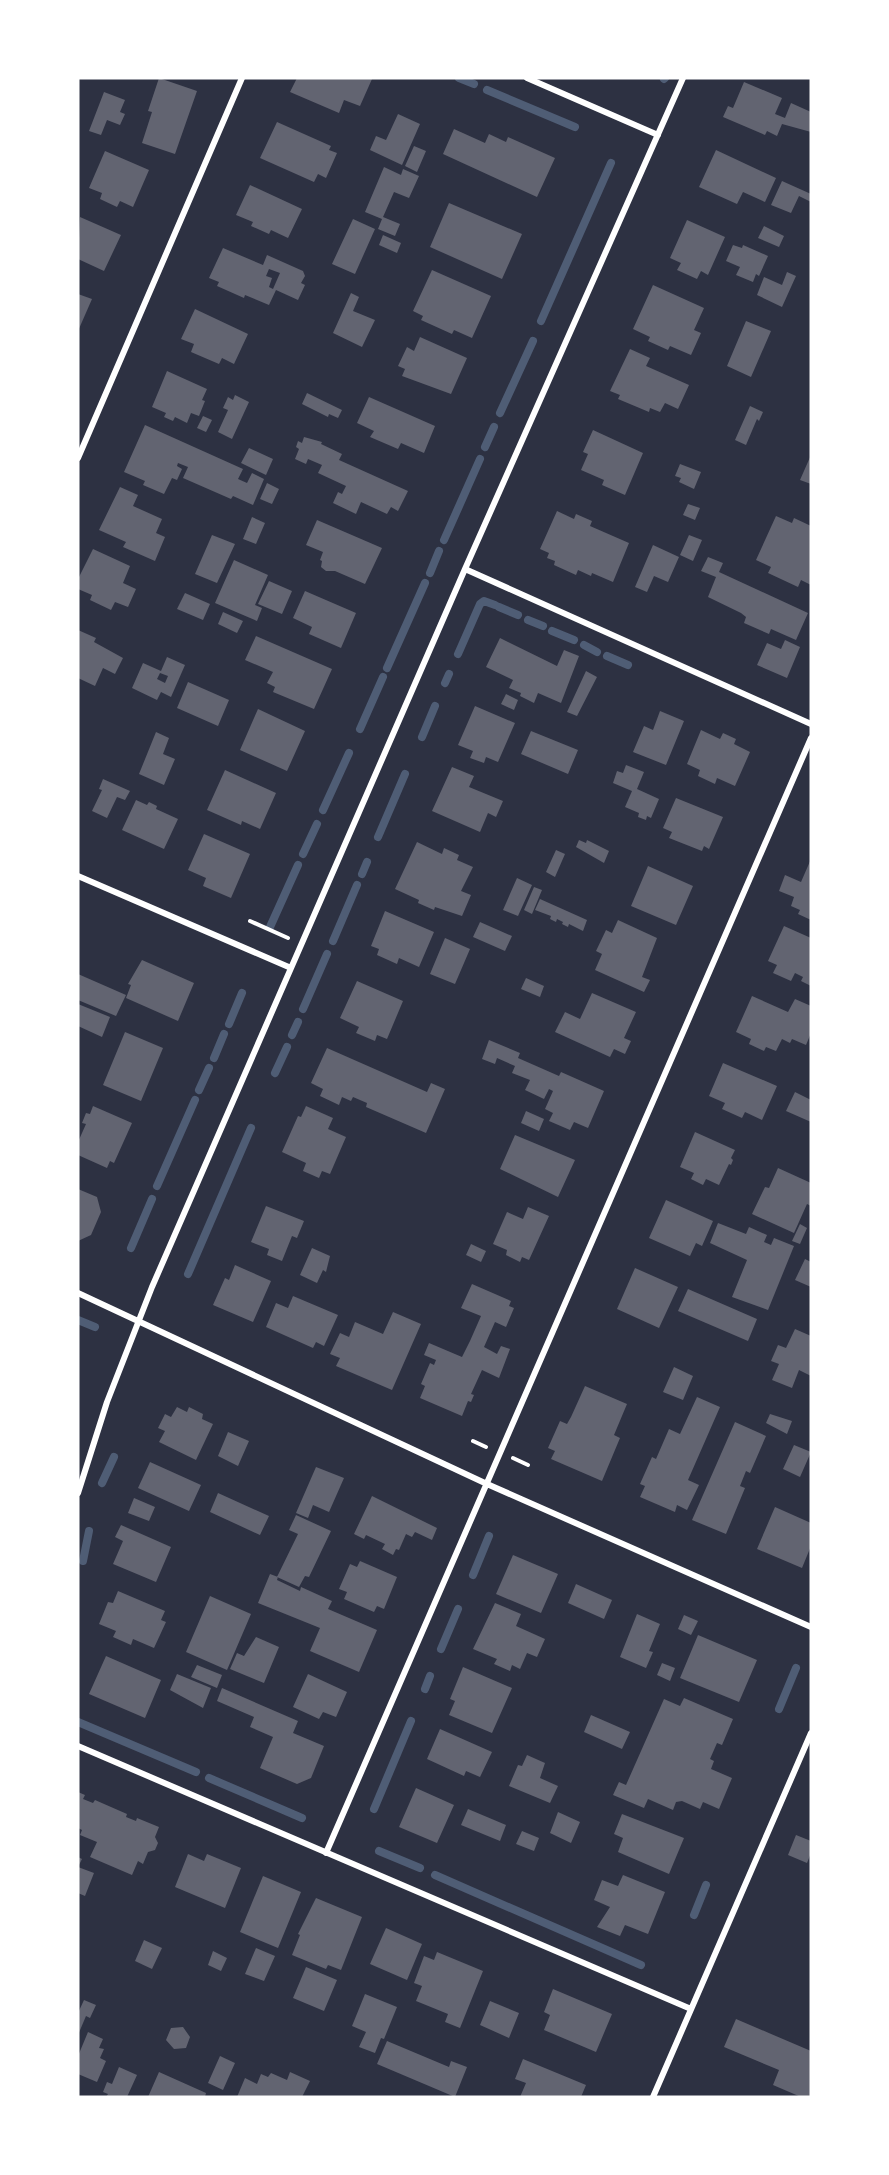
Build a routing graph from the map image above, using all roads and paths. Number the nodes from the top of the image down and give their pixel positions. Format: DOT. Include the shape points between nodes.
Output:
graph roads {
  1 [pos="242,78"];
  2 [pos="527,78"];
  3 [pos="683,78"];
  4 [pos="658,135"];
  5 [pos="78,458"];
  6 [pos="465,569"];
  7 [pos="811,724"];
  8 [pos="811,738"];
  9 [pos="78,876"];
  10 [pos="250,921"];
  11 [pos="301,945"];
  12 [pos="291,968"];
  13 [pos="78,1293"];
  14 [pos="138,1322"];
  15 [pos="473,1441"];
  16 [pos="489,1448"];
  17 [pos="510,1457"];
  18 [pos="528,1465"];
  19 [pos="487,1484"];
  20 [pos="78,1493"];
  21 [pos="811,1627"];
  22 [pos="811,1733"];
  23 [pos="78,1746"];
  24 [pos="326,1853"];
  25 [pos="691,2009"];
  26 [pos="653,2097"];
  1 -- 5 [label="street"];
  2 -- 4 [label="street"];
  3 -- 4 [label="street"];
  4 -- 6 [label="street"];
  6 -- 7 [label="street"];
  6 -- 11 [label="street"];
  8 -- 19 [label="street"];
  9 -- 12 [label="street"];
  10 -- 11 [label="path"];
  11 -- 12 [label="street"];
  12 -- 14 [label="street"];
  13 -- 14 [label="street"];
  14 -- 19 [label="street"];
  14 -- 20 [label="street"];
  15 -- 16 [label="path"];
  17 -- 18 [label="path"];
  19 -- 21 [label="street"];
  19 -- 24 [label="street"];
  22 -- 25 [label="street"];
  23 -- 24 [label="street"];
  24 -- 25 [label="street"];
  25 -- 26 [label="street"];
}
